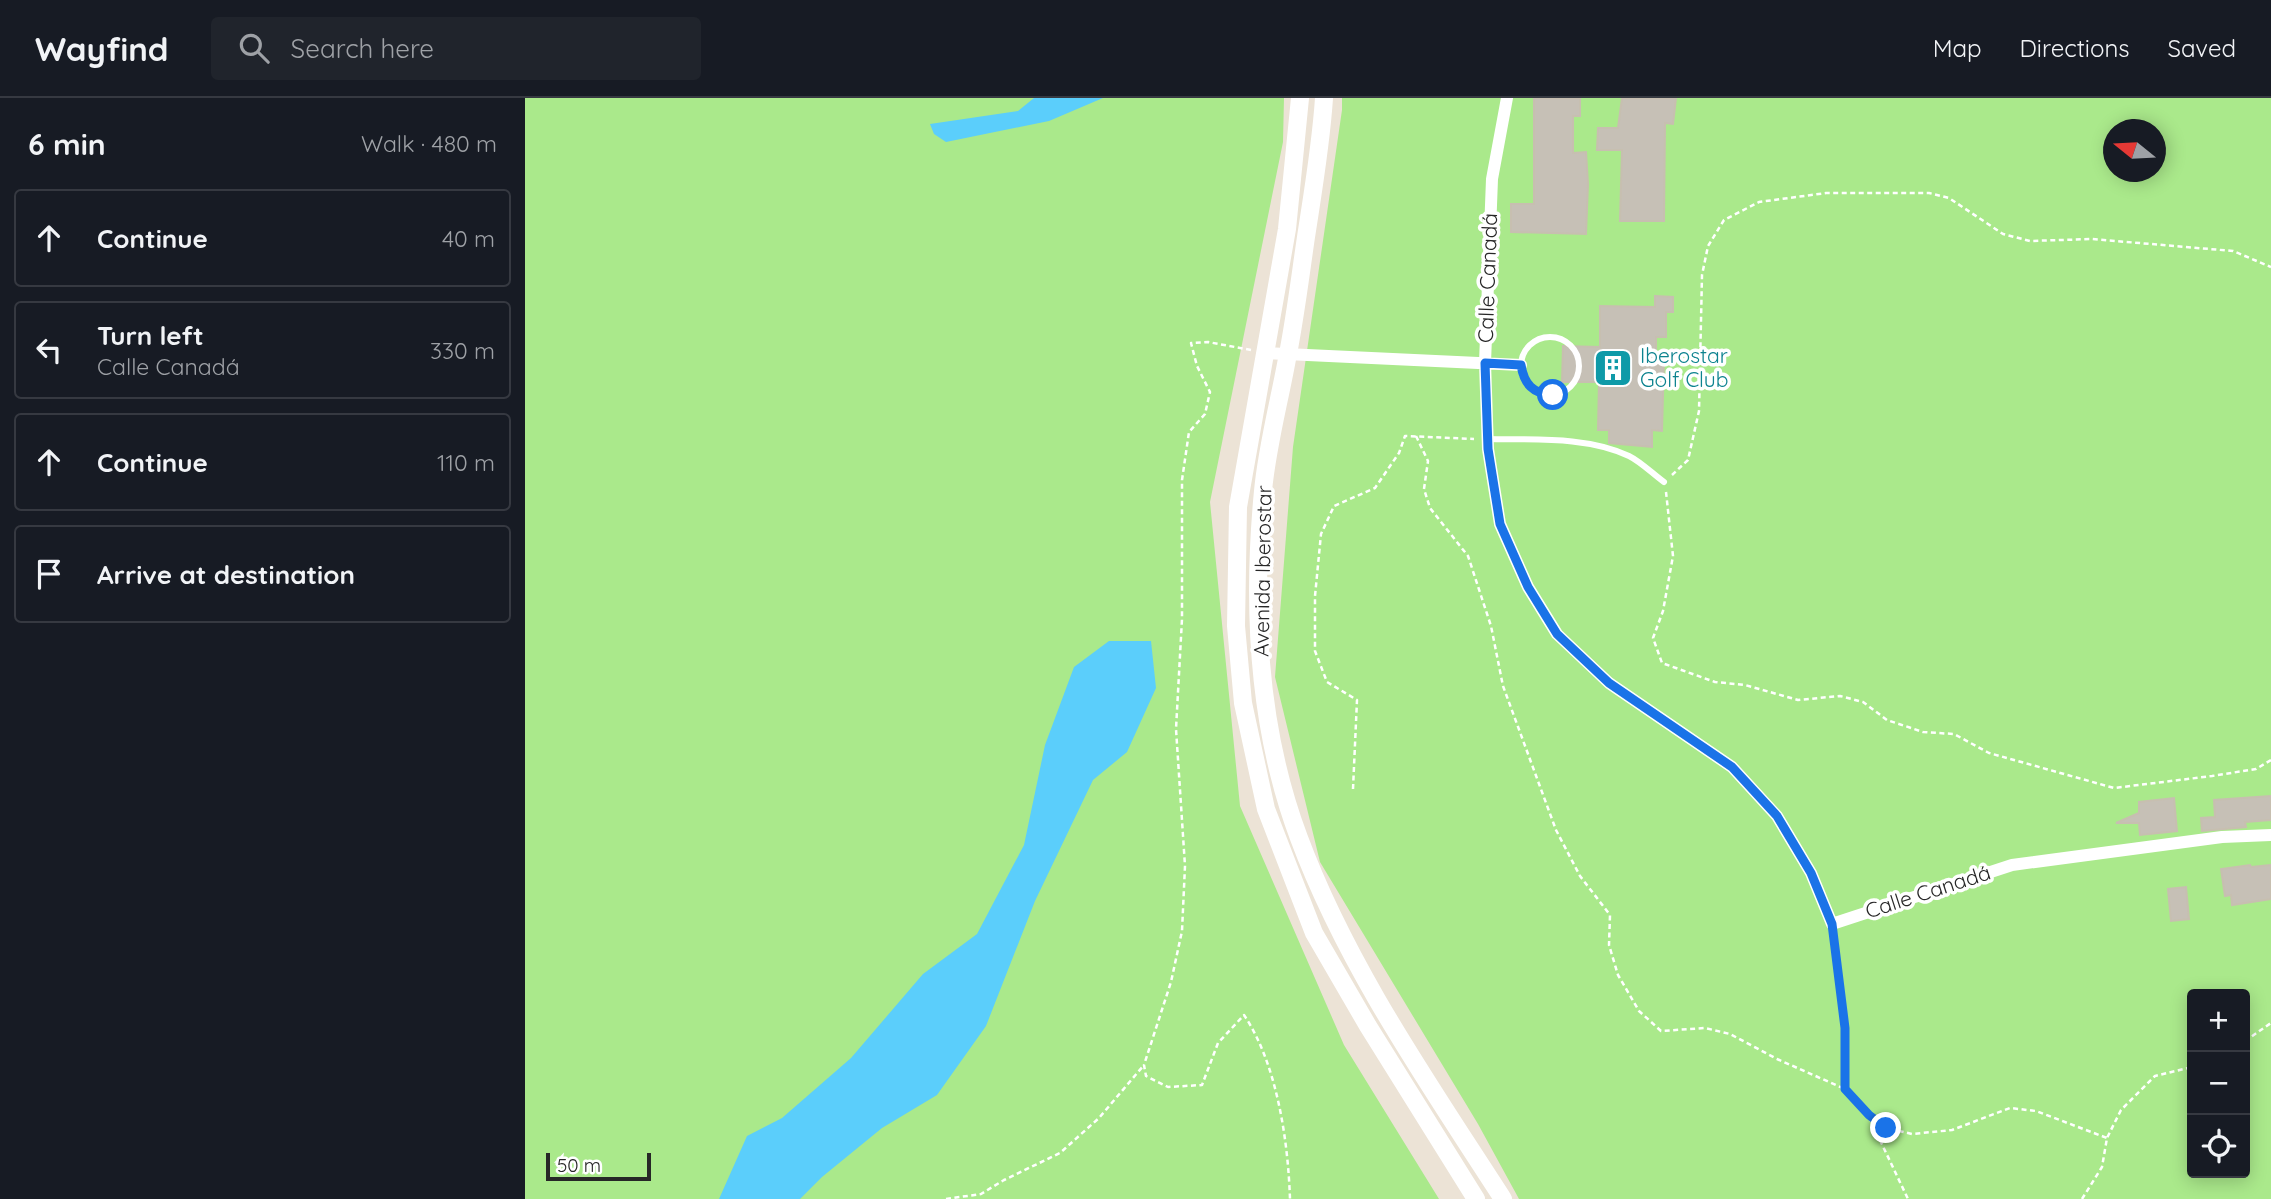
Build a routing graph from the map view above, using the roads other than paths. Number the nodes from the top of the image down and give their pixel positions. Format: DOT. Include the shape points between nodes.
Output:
graph roads {
  1 [pos="1300,98"];
  2 [pos="1324,98"];
  3 [pos="1507,98"];
  4 [pos="1265,353"];
  5 [pos="1288,355"];
  6 [pos="1485,363"];
  7 [pos="1521,365"];
  8 [pos="1487,439"];
  9 [pos="1664,482"];
  10 [pos="2271,835"];
  11 [pos="1476,1199"];
  12 [pos="1503,1199"];
  1 -- 4 [label="street, Avenida Iberostar" via="1287,229"];
  2 -- 5 [label="street, Avenida Iberostar"];
  3 -- 6 [label="street, Calle Canadá" via="1492,179"];
  4 -- 5 [label="street"];
  4 -- 11 [label="street, Avenida Iberostar" via="1238,507 1236,626 1243,703 1266,809 1327,959"];
  5 -- 6 [label="street"];
  5 -- 12 [label="street, Avenida Iberostar" via="1268,455 1260,538 1258,625 1276,759 1298,837 1353,958"];
  6 -- 7 [label="street"];
  6 -- 8 [label="street, Calle Canadá"];
  7 -- 7 [label="lane" via="1527,384 1543,395 1563,393 1580,369 1570,343 1552,336 1534,341"];
  8 -- 9 [label="lane" via="1598,446 1630,457"];
  8 -- 10 [label="street, Calle Canadá" via="1500,524 1528,587 1557,634 1609,683 1732,767 1777,816 1811,873 1832,924 2012,864"];
}
